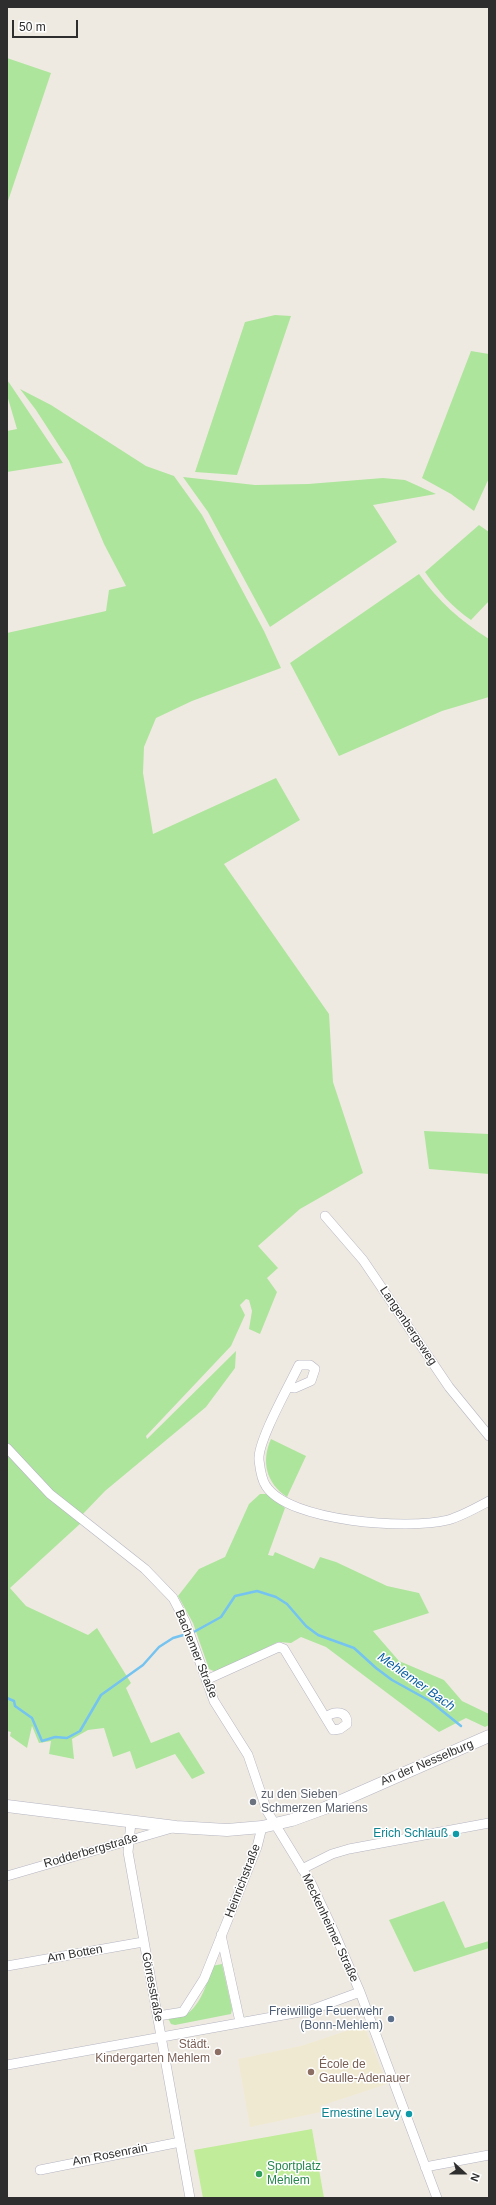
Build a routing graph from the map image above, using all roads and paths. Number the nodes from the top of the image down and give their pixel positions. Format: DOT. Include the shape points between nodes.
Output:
graph roads {
  1 [pos="325,1216"];
  2 [pos="289,1387"];
  3 [pos="489,1436"];
  4 [pos="7,1448"];
  5 [pos="489,1501"];
  6 [pos="206,1680"];
  7 [pos="326,1717"];
  8 [pos="489,1736"];
  9 [pos="7,1806"];
  10 [pos="130,1822"];
  11 [pos="489,1823"];
  12 [pos="275,1825"];
  13 [pos="176,1827"];
  14 [pos="262,1827"];
  15 [pos="128,1840"];
  16 [pos="302,1869"];
  17 [pos="7,1876"];
  18 [pos="222,1934"];
  19 [pos="143,1942"];
  20 [pos="7,1966"];
  21 [pos="360,1992"];
  22 [pos="158,2016"];
  23 [pos="240,2022"];
  24 [pos="162,2037"];
  25 [pos="7,2065"];
  26 [pos="180,2142"];
  27 [pos="489,2155"];
  28 [pos="425,2167"];
  29 [pos="40,2170"];
  30 [pos="190,2198"];
  31 [pos="437,2198"];
  1 -- 3 [label="street, Langenbergsweg" via="363,1260 449,1387"];
  2 -- 5 [label="street" via="259,1457 266,1486 292,1506 344,1519 424,1523 447,1520"];
  4 -- 6 [label="street, Bachemer Straße" via="50,1494 159,1581 173,1598 187,1627"];
  6 -- 7 [label="street" via="279,1647 284,1649"];
  6 -- 12 [label="street, Bachemer Straße" via="214,1701 248,1755 267,1811"];
  8 -- 12 [label="street, An der Nesselburg" via="325,1808"];
  9 -- 10 [label="street"];
  10 -- 13 [label="street"];
  10 -- 15 [label="street, Görresstraße"];
  11 -- 16 [label="street" via="332,1854"];
  12 -- 14 [label="street"];
  12 -- 16 [label="street, Meckenheimer Straße"];
  13 -- 14 [label="street" via="227,1830"];
  13 -- 15 [label="street, Rodderbergstraße"];
  14 -- 18 [label="street, Heinrichstraße" via="257,1847"];
  15 -- 17 [label="street, Rodderbergstraße"];
  15 -- 19 [label="street, Görresstraße"];
  16 -- 21 [label="street, Meckenheimer Straße" via="335,1934"];
  18 -- 22 [label="street, Heinrichstraße" via="204,1979 183,2012"];
  18 -- 23 [label="street"];
  19 -- 20 [label="street, Am Botten"];
  19 -- 22 [label="street, Görresstraße"];
  21 -- 23 [label="street" via="311,2010"];
  21 -- 28 [label="street, Meckenheimer Straße"];
  22 -- 24 [label="street, Görresstraße"];
  23 -- 24 [label="street"];
  24 -- 25 [label="street"];
  24 -- 26 [label="street, Görresstraße"];
  26 -- 29 [label="street, Am Rosenrain"];
  26 -- 30 [label="street, Görresstraße"];
  27 -- 28 [label="street"];
  28 -- 31 [label="street, Meckenheimer Straße"];
}
